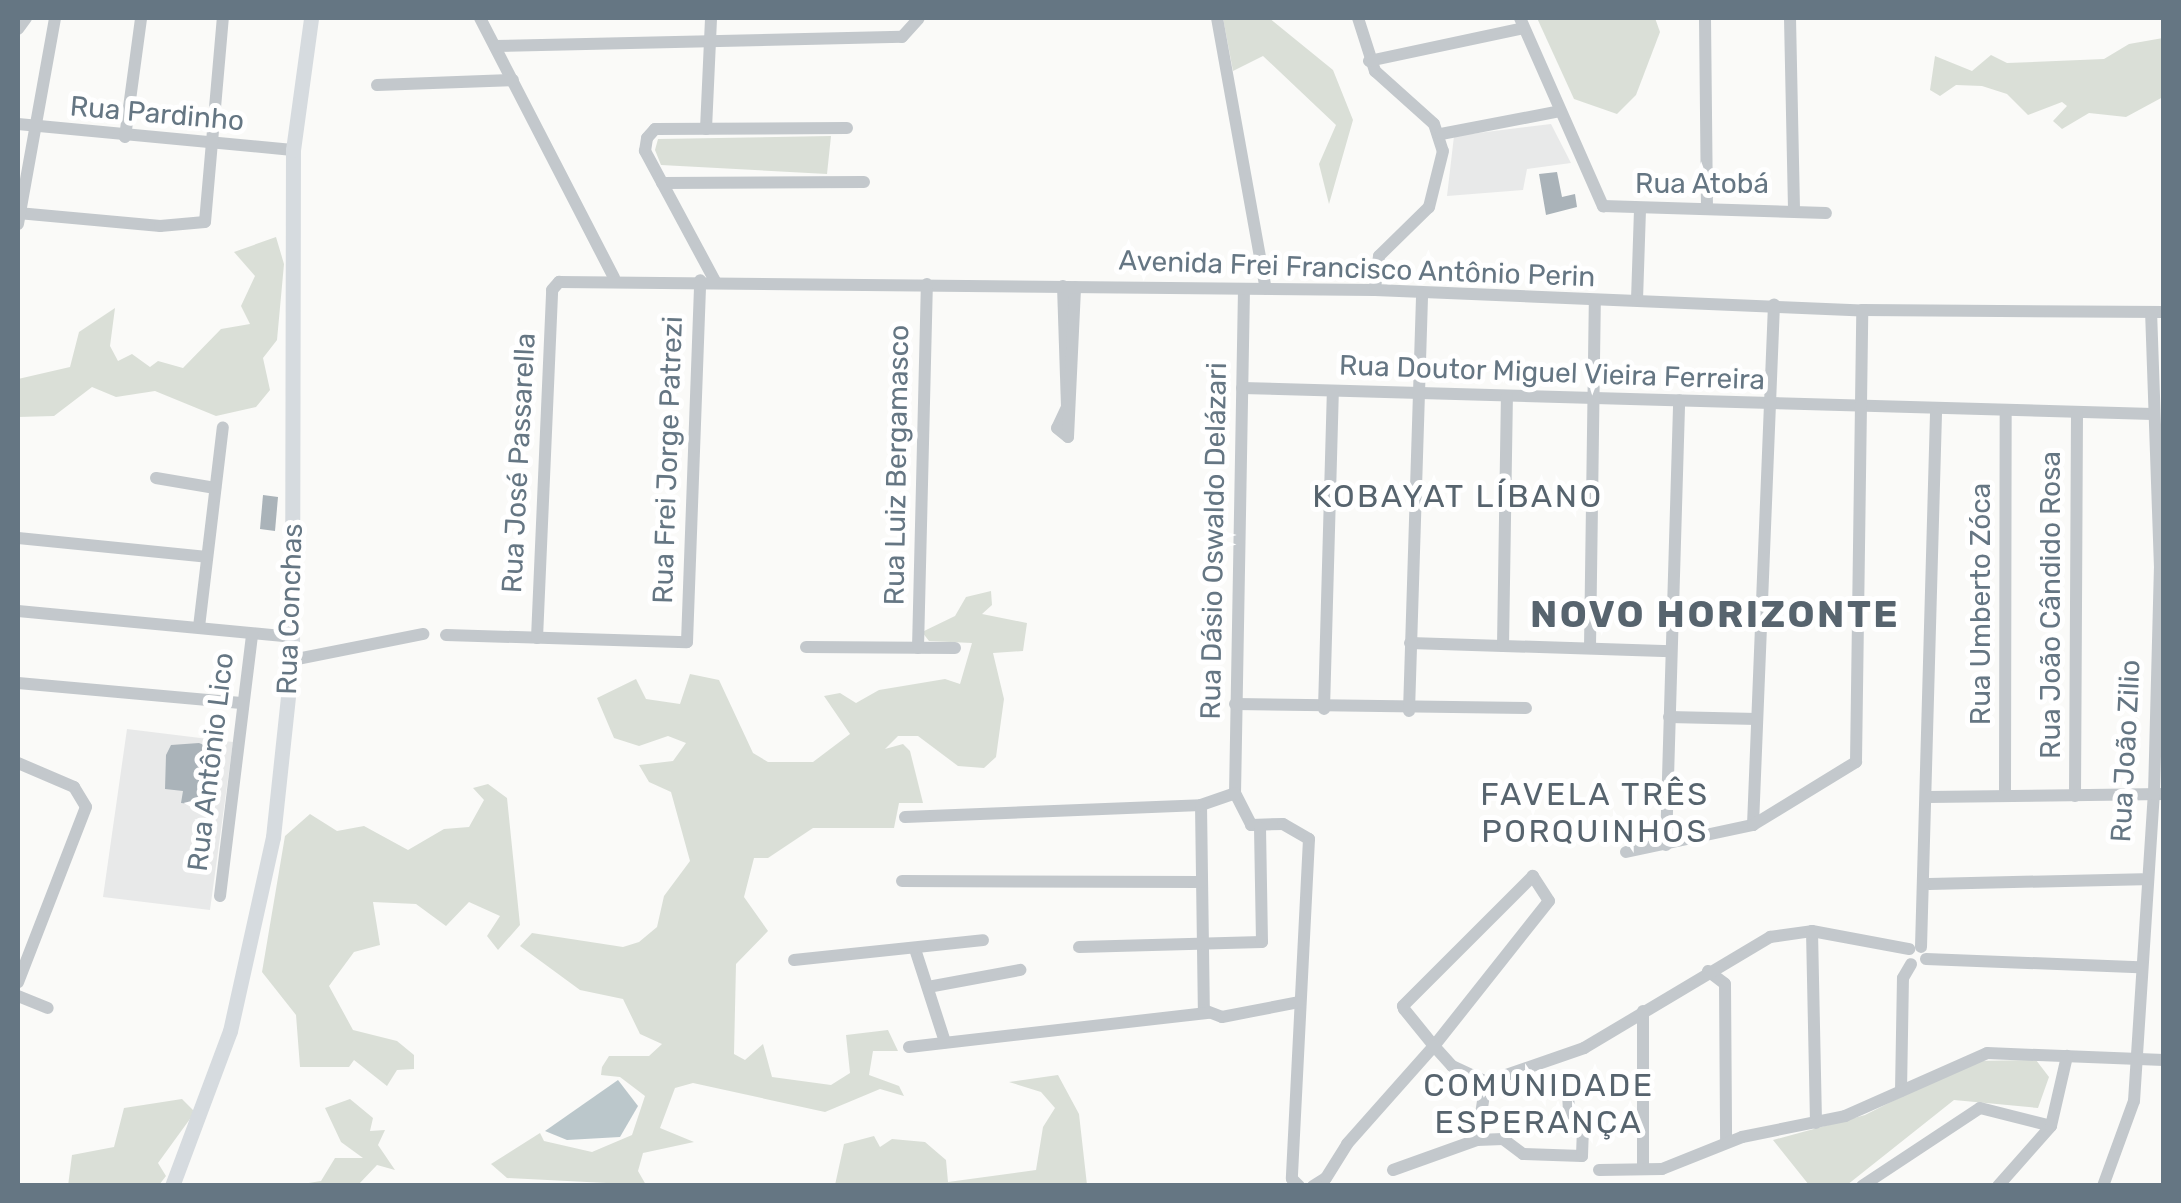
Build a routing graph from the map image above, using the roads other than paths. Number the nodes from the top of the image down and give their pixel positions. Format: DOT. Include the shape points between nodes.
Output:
graph roads {
  1 [pos="26,18"];
  2 [pos="55,18"];
  3 [pos="141,18"];
  4 [pos="223,18"];
  5 [pos="311,18"];
  6 [pos="480,18"];
  7 [pos="711,18"];
  8 [pos="919,18"];
  9 [pos="1217,18"];
  10 [pos="1358,18"];
  11 [pos="1705,18"];
  12 [pos="1790,18"];
  13 [pos="1522,22"];
  14 [pos="18,29"];
  15 [pos="712,42"];
  16 [pos="495,46"];
  17 [pos="1369,60"];
  18 [pos="514,80"];
  19 [pos="377,86"];
  20 [pos="1560,111"];
  21 [pos="18,124"];
  22 [pos="847,128"];
  23 [pos="706,129"];
  24 [pos="40,130"];
  25 [pos="1441,134"];
  26 [pos="125,136"];
  27 [pos="208,143"];
  28 [pos="293,150"];
  29 [pos="864,182"];
  30 [pos="662,183"];
  31 [pos="1708,208"];
  32 [pos="1794,210"];
  33 [pos="1640,211"];
  34 [pos="1826,212"];
  35 [pos="18,217"];
  36 [pos="614,278"];
  37 [pos="700,280"];
  38 [pos="715,280"];
  39 [pos="927,284"];
  40 [pos="1069,286"];
  41 [pos="1266,289"];
  42 [pos="552,290"];
  43 [pos="1244,290"];
  44 [pos="1375,290"];
  45 [pos="1422,294"];
  46 [pos="1637,300"];
  47 [pos="1595,302"];
  48 [pos="1774,304"];
  49 [pos="1862,310"];
  50 [pos="2157,312"];
  51 [pos="1242,388"];
  52 [pos="1333,392"];
  53 [pos="1420,394"];
  54 [pos="1507,396"];
  55 [pos="1596,398"];
  56 [pos="1679,400"];
  57 [pos="1766,403"];
  58 [pos="1860,410"];
  59 [pos="1936,413"];
  60 [pos="2006,414"];
  61 [pos="2076,414"];
  62 [pos="2153,414"];
  63 [pos="223,427"];
  64 [pos="156,478"];
  65 [pos="215,488"];
  66 [pos="18,538"];
  67 [pos="207,556"];
  68 [pos="2162,567"];
  69 [pos="18,611"];
  70 [pos="198,626"];
  71 [pos="252,634"];
  72 [pos="423,634"];
  73 [pos="446,635"];
  74 [pos="292,637"];
  75 [pos="537,638"];
  76 [pos="1410,643"];
  77 [pos="1503,646"];
  78 [pos="1590,647"];
  79 [pos="806,648"];
  80 [pos="918,648"];
  81 [pos="955,648"];
  82 [pos="1671,650"];
  83 [pos="292,660"];
  84 [pos="18,683"];
  85 [pos="241,703"];
  86 [pos="1235,704"];
  87 [pos="1526,708"];
  88 [pos="1324,709"];
  89 [pos="1409,711"];
  90 [pos="1669,717"];
  91 [pos="1757,719"];
  92 [pos="18,763"];
  93 [pos="1236,793"];
  94 [pos="2158,794"];
  95 [pos="2005,795"];
  96 [pos="2075,796"];
  97 [pos="1928,797"];
  98 [pos="1201,805"];
  99 [pos="905,817"];
  100 [pos="1753,825"];
  101 [pos="1260,828"];
  102 [pos="1666,846"];
  103 [pos="1626,852"];
  104 [pos="2142,878"];
  105 [pos="902,882"];
  106 [pos="1201,882"];
  107 [pos="1929,884"];
  108 [pos="220,896"];
  109 [pos="1812,932"];
  110 [pos="983,940"];
  111 [pos="1202,944"];
  112 [pos="1079,947"];
  113 [pos="916,949"];
  114 [pos="1919,952"];
  115 [pos="794,960"];
  116 [pos="2139,968"];
  117 [pos="1020,970"];
  118 [pos="1708,971"];
  119 [pos="18,982"];
  120 [pos="928,988"];
  121 [pos="18,996"];
  122 [pos="1299,1002"];
  123 [pos="48,1008"];
  124 [pos="1644,1011"];
  125 [pos="1209,1014"];
  126 [pos="945,1042"];
  127 [pos="909,1046"];
  128 [pos="1434,1046"];
  129 [pos="2068,1056"];
  130 [pos="2138,1058"];
  131 [pos="2164,1060"];
  132 [pos="1486,1082"];
  133 [pos="1901,1091"];
  134 [pos="1568,1094"];
  135 [pos="1816,1123"];
  136 [pos="2052,1126"];
  137 [pos="1477,1140"];
  138 [pos="1726,1142"];
  139 [pos="1643,1169"];
  140 [pos="1393,1170"];
  141 [pos="1600,1170"];
  142 [pos="172,1186"];
  143 [pos="1299,1186"];
  144 [pos="1312,1186"];
  145 [pos="1862,1186"];
  146 [pos="1998,1186"];
  147 [pos="2102,1186"];
  1 -- 14 [label="street"];
  2 -- 24 [label="street"];
  3 -- 26 [label="street"];
  4 -- 27 [label="street"];
  5 -- 28 [label="main road, Rua Conchas"];
  6 -- 16 [label="street"];
  7 -- 15 [label="street"];
  8 -- 15 [label="street" via="902,36"];
  9 -- 41 [label="street"];
  10 -- 17 [label="street"];
  11 -- 31 [label="street"];
  12 -- 32 [label="street"];
  13 -- 17 [label="street"];
  13 -- 20 [label="street, Rua Atobá"];
  15 -- 16 [label="street"];
  15 -- 23 [label="street"];
  16 -- 18 [label="street"];
  17 -- 25 [label="street"];
  18 -- 19 [label="street"];
  18 -- 36 [label="street"];
  20 -- 25 [label="street"];
  20 -- 33 [label="street, Rua Atobá" via="1599,201"];
  21 -- 24 [label="street, Rua Pardinho"];
  22 -- 23 [label="street"];
  23 -- 30 [label="street" via="655,129 647,138"];
  24 -- 26 [label="street, Rua Pardinho"];
  24 -- 35 [label="street"];
  25 -- 44 [label="street" via="1441,180 1423,218 1380,256"];
  26 -- 27 [label="street, Rua Pardinho"];
  27 -- 28 [label="street, Rua Pardinho"];
  27 -- 35 [label="street" via="206,218 199,226"];
  28 -- 74 [label="main road, Rua Conchas"];
  29 -- 30 [label="street"];
  30 -- 38 [label="street"];
  31 -- 32 [label="street, Rua Atobá"];
  31 -- 33 [label="street, Rua Atobá"];
  32 -- 34 [label="street, Rua Atobá"];
  33 -- 46 [label="street"];
  36 -- 37 [label="street, Avenida Frei Francisco Antônio Perin"];
  36 -- 42 [label="street, Avenida Frei Francisco Antônio Perin" via="559,282"];
  37 -- 38 [label="street, Avenida Frei Francisco Antônio Perin"];
  37 -- 75 [label="street, Rua Frei Jorge Patrezi" via="687,642"];
  38 -- 39 [label="street, Avenida Frei Francisco Antônio Perin"];
  39 -- 40 [label="street, Avenida Frei Francisco Antônio Perin"];
  39 -- 80 [label="street, Rua Luiz Bergamasco"];
  40 -- 40 [label="street" via="1067,407 1057,428 1068,437"];
  40 -- 43 [label="street, Avenida Frei Francisco Antônio Perin"];
  41 -- 43 [label="street, Avenida Frei Francisco Antônio Perin"];
  41 -- 44 [label="street, Avenida Frei Francisco Antônio Perin"];
  42 -- 75 [label="street, Rua José Passarella"];
  43 -- 51 [label="street, Rua Dásio Oswaldo Delázari"];
  44 -- 45 [label="street, Avenida Frei Francisco Antônio Perin"];
  45 -- 47 [label="street, Avenida Frei Francisco Antônio Perin"];
  45 -- 53 [label="street"];
  46 -- 47 [label="street, Avenida Frei Francisco Antônio Perin"];
  46 -- 48 [label="street, Avenida Frei Francisco Antônio Perin"];
  47 -- 55 [label="street"];
  48 -- 49 [label="street, Avenida Frei Francisco Antônio Perin"];
  48 -- 57 [label="street"];
  49 -- 50 [label="street, Avenida Frei Francisco Antônio Perin"];
  49 -- 58 [label="street"];
  50 -- 62 [label="street, Rua João Zilio"];
  51 -- 52 [label="street, Rua Doutor Miguel Vieira Ferreira"];
  51 -- 86 [label="street, Rua Dásio Oswaldo Delázari"];
  52 -- 53 [label="street, Rua Doutor Miguel Vieira Ferreira"];
  52 -- 88 [label="street"];
  53 -- 54 [label="street, Rua Doutor Miguel Vieira Ferreira"];
  53 -- 76 [label="street"];
  54 -- 55 [label="street, Rua Doutor Miguel Vieira Ferreira"];
  54 -- 77 [label="street"];
  55 -- 56 [label="street, Rua Doutor Miguel Vieira Ferreira"];
  55 -- 78 [label="street"];
  56 -- 57 [label="street, Rua Doutor Miguel Vieira Ferreira"];
  56 -- 82 [label="street"];
  57 -- 58 [label="street, Rua Doutor Miguel Vieira Ferreira"];
  57 -- 91 [label="street"];
  58 -- 59 [label="street, Rua Doutor Miguel Vieira Ferreira"];
  58 -- 100 [label="street" via="1856,762"];
  59 -- 60 [label="street, Rua Doutor Miguel Vieira Ferreira"];
  59 -- 97 [label="street"];
  60 -- 61 [label="street, Rua Doutor Miguel Vieira Ferreira"];
  60 -- 95 [label="street, Rua Umberto Zóca"];
  61 -- 62 [label="street, Rua Doutor Miguel Vieira Ferreira"];
  61 -- 96 [label="street, Rua João Cândido Rosa"];
  62 -- 68 [label="street, Rua João Zilio"];
  63 -- 65 [label="street"];
  64 -- 65 [label="street"];
  65 -- 67 [label="street"];
  66 -- 67 [label="street"];
  67 -- 70 [label="street"];
  68 -- 94 [label="street, Rua João Zilio"];
  69 -- 70 [label="street"];
  70 -- 71 [label="street"];
  71 -- 74 [label="street"];
  71 -- 85 [label="street, Rua Antônio Lico"];
  72 -- 83 [label="street"];
  73 -- 75 [label="street"];
  74 -- 83 [label="main road, Rua Conchas"];
  76 -- 77 [label="street"];
  76 -- 89 [label="street"];
  77 -- 78 [label="street"];
  78 -- 82 [label="street"];
  79 -- 80 [label="street"];
  80 -- 81 [label="street"];
  82 -- 90 [label="street"];
  83 -- 142 [label="main road, Rua Conchas" via="250,962"];
  84 -- 85 [label="street"];
  85 -- 108 [label="street, Rua Antônio Lico"];
  86 -- 88 [label="street"];
  86 -- 93 [label="street, Rua Dásio Oswaldo Delázari"];
  87 -- 89 [label="street"];
  88 -- 89 [label="street"];
  90 -- 91 [label="street"];
  90 -- 102 [label="street"];
  91 -- 100 [label="street"];
  92 -- 119 [label="street" via="80,792 86,816"];
  93 -- 98 [label="street"];
  93 -- 101 [label="street" via="1251,826"];
  94 -- 96 [label="street"];
  94 -- 104 [label="street, Rua João Zilio"];
  95 -- 96 [label="street"];
  95 -- 97 [label="street"];
  97 -- 107 [label="street"];
  98 -- 99 [label="street"];
  98 -- 106 [label="street"];
  100 -- 102 [label="street"];
  101 -- 111 [label="street" via="1262,942"];
  101 -- 122 [label="street" via="1283,824 1310,839"];
  102 -- 103 [label="street"];
  104 -- 107 [label="street"];
  104 -- 116 [label="street, Rua João Zilio"];
  105 -- 106 [label="street"];
  106 -- 111 [label="street"];
  107 -- 114 [label="street"];
  109 -- 114 [label="street"];
  109 -- 118 [label="street" via="1770,936"];
  109 -- 135 [label="street"];
  110 -- 113 [label="street"];
  111 -- 112 [label="street"];
  111 -- 125 [label="street" via="1202,1001"];
  113 -- 115 [label="street"];
  113 -- 120 [label="street"];
  114 -- 116 [label="street"];
  114 -- 133 [label="street" via="1903,978"];
  116 -- 130 [label="street, Rua João Zilio"];
  117 -- 120 [label="street"];
  118 -- 124 [label="street"];
  118 -- 138 [label="street" via="1725,984"];
  120 -- 126 [label="street"];
  121 -- 123 [label="street"];
  122 -- 125 [label="street"];
  122 -- 143 [label="street" via="1292,1179"];
  124 -- 132 [label="street" via="1603,1036"];
  124 -- 139 [label="street"];
  125 -- 126 [label="street"];
  126 -- 127 [label="street"];
  128 -- 128 [label="street" via="1404,1002 1536,876 1549,901"];
  128 -- 132 [label="street" via="1462,1074"];
  128 -- 144 [label="street"];
  129 -- 130 [label="street"];
  129 -- 133 [label="street" via="1987,1054"];
  129 -- 136 [label="street"];
  130 -- 131 [label="street"];
  130 -- 147 [label="street, Rua João Zilio" via="2125,1134"];
  132 -- 137 [label="street"];
  133 -- 135 [label="street"];
  134 -- 137 [label="street" via="1569,1112 1583,1124 1582,1156 1523,1154 1503,1139"];
  135 -- 138 [label="street"];
  136 -- 145 [label="street" via="1980,1108"];
  136 -- 146 [label="street"];
  137 -- 140 [label="street"];
  138 -- 139 [label="street"];
  139 -- 141 [label="street"];
}
